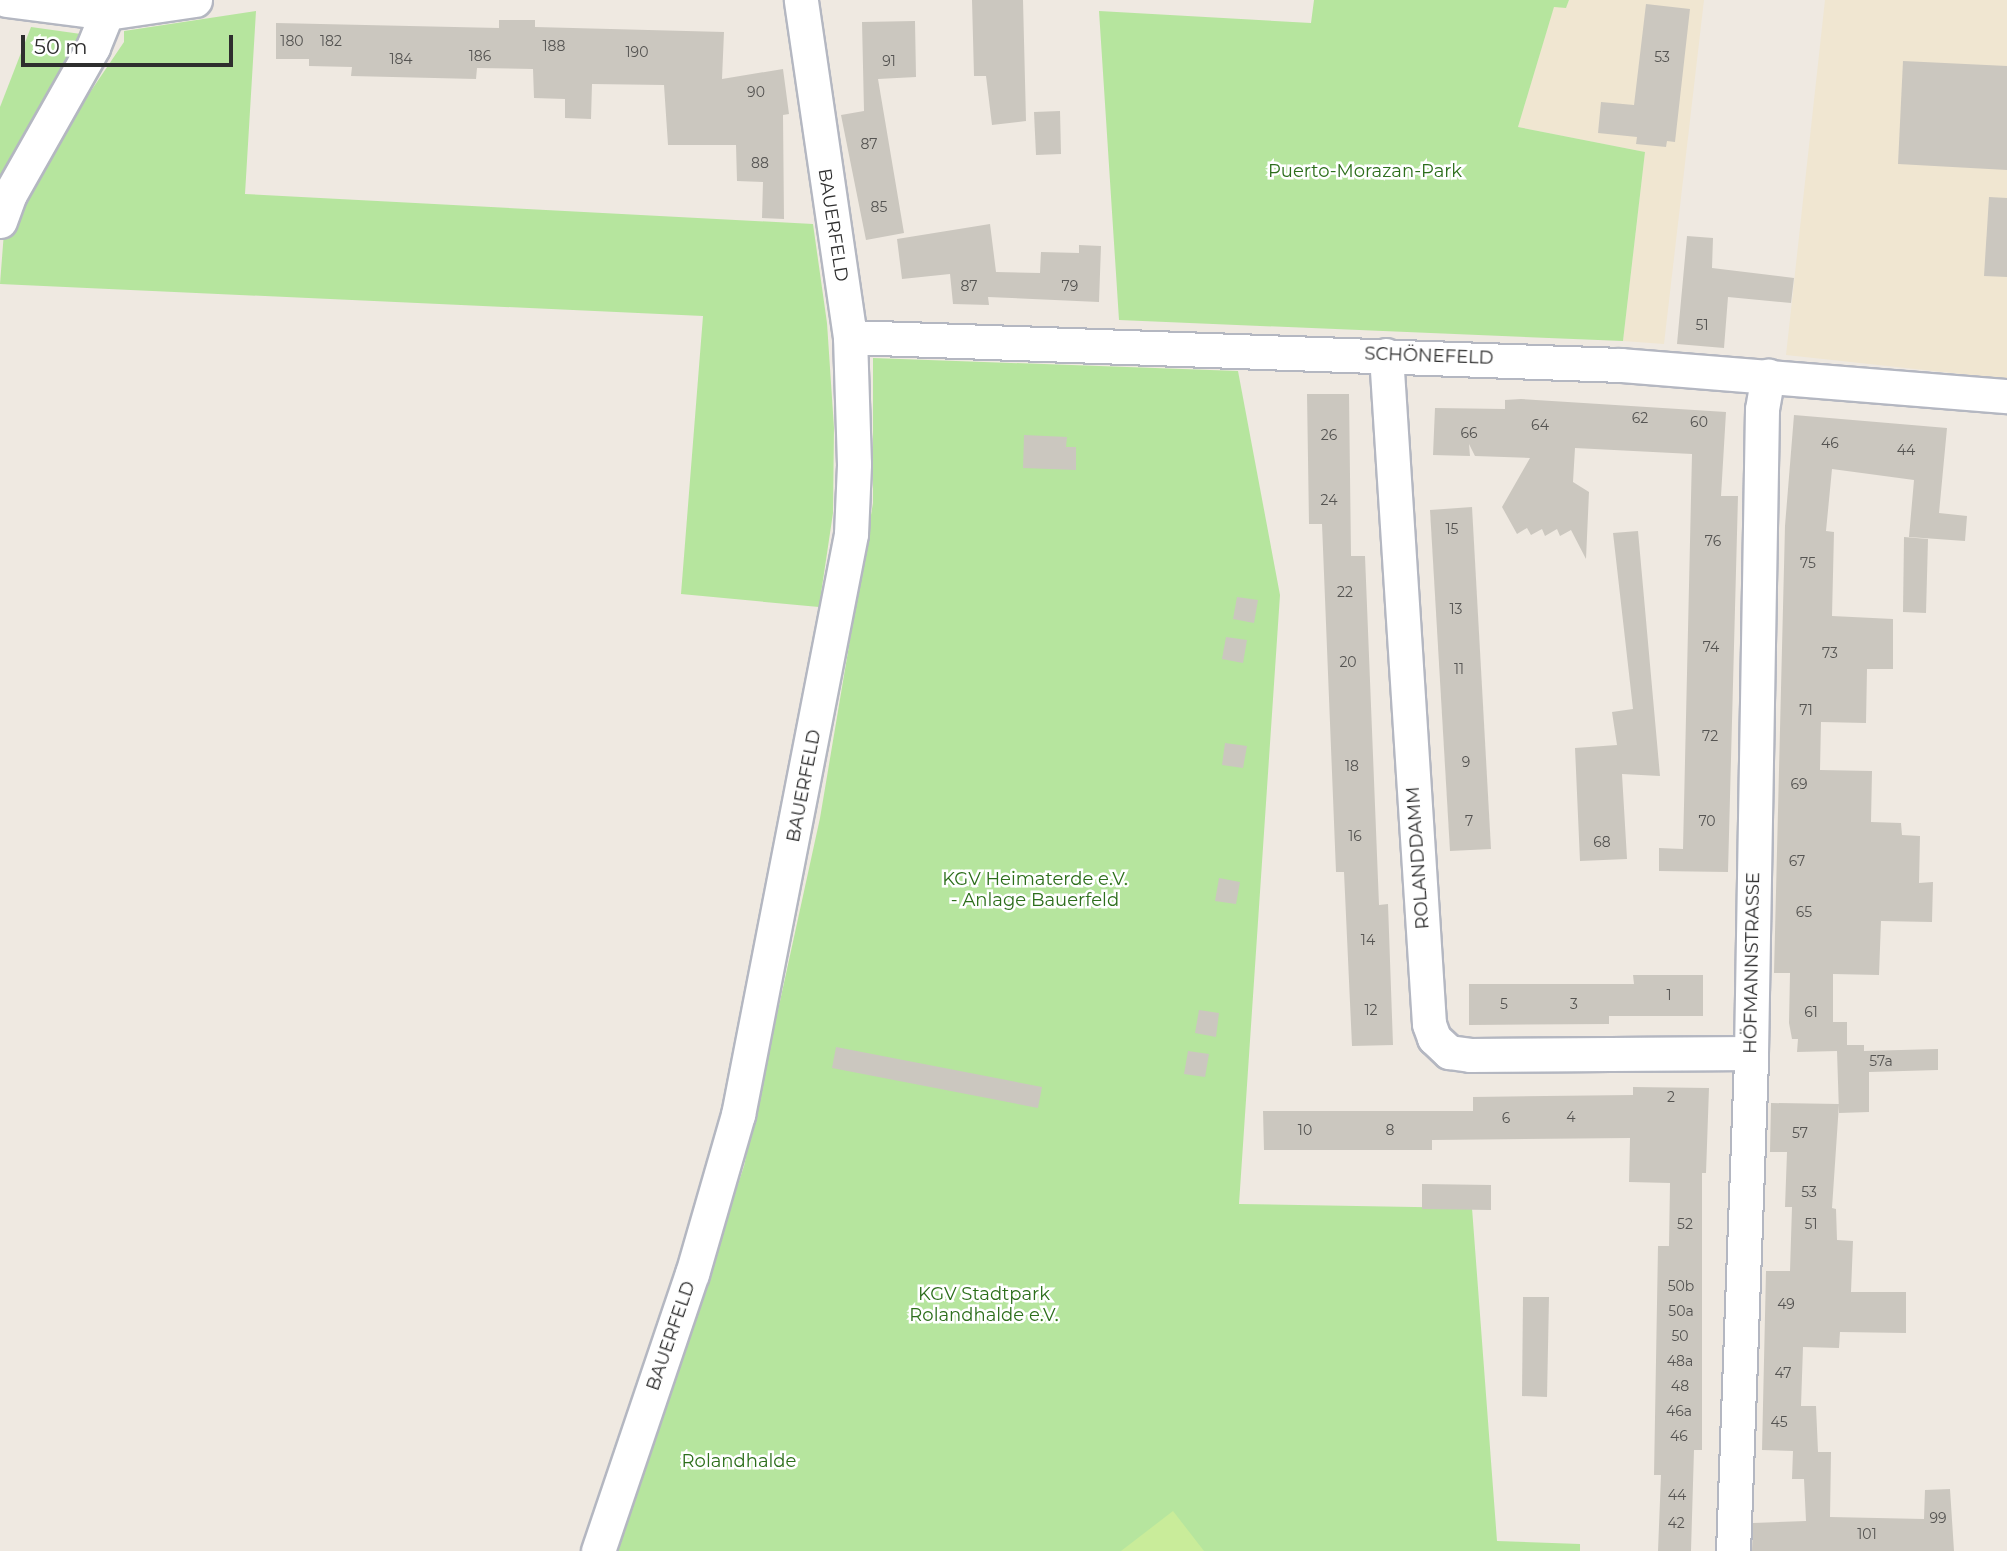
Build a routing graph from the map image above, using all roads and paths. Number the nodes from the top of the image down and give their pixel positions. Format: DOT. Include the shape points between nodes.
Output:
graph roads {
  1 [pos="6,0"];
  2 [pos="195,0"];
  3 [pos="796,0"];
  4 [pos="90,11"];
  5 [pos="0,221"];
  6 [pos="850,337"];
  7 [pos="1386,355"];
  8 [pos="1768,376"];
  9 [pos="2007,396"];
  10 [pos="1751,1053"];
  11 [pos="598,1551"];
  12 [pos="1733,1551"];
  1 -- 4 [label="street"];
  2 -- 4 [label="street"];
  3 -- 6 [label="street, BAUERFELD"];
  4 -- 5 [label="street" via="93,47 10,194"];
  6 -- 7 [label="street, SCHÖNEFELD"];
  6 -- 11 [label="street, BAUERFELD" via="854,414 851,534 756,1039 692,1274"];
  7 -- 8 [label="street, SCHÖNEFELD"];
  7 -- 10 [label="street, ROLANDDAMM" via="1430,1031 1441,1047 1470,1055"];
  8 -- 9 [label="street, SCHÖNEFELD"];
  8 -- 10 [label="street, HÖFMANNSTRASSE" via="1762,409"];
  10 -- 12 [label="street, HÖFMANNSTRASSE"];
}
